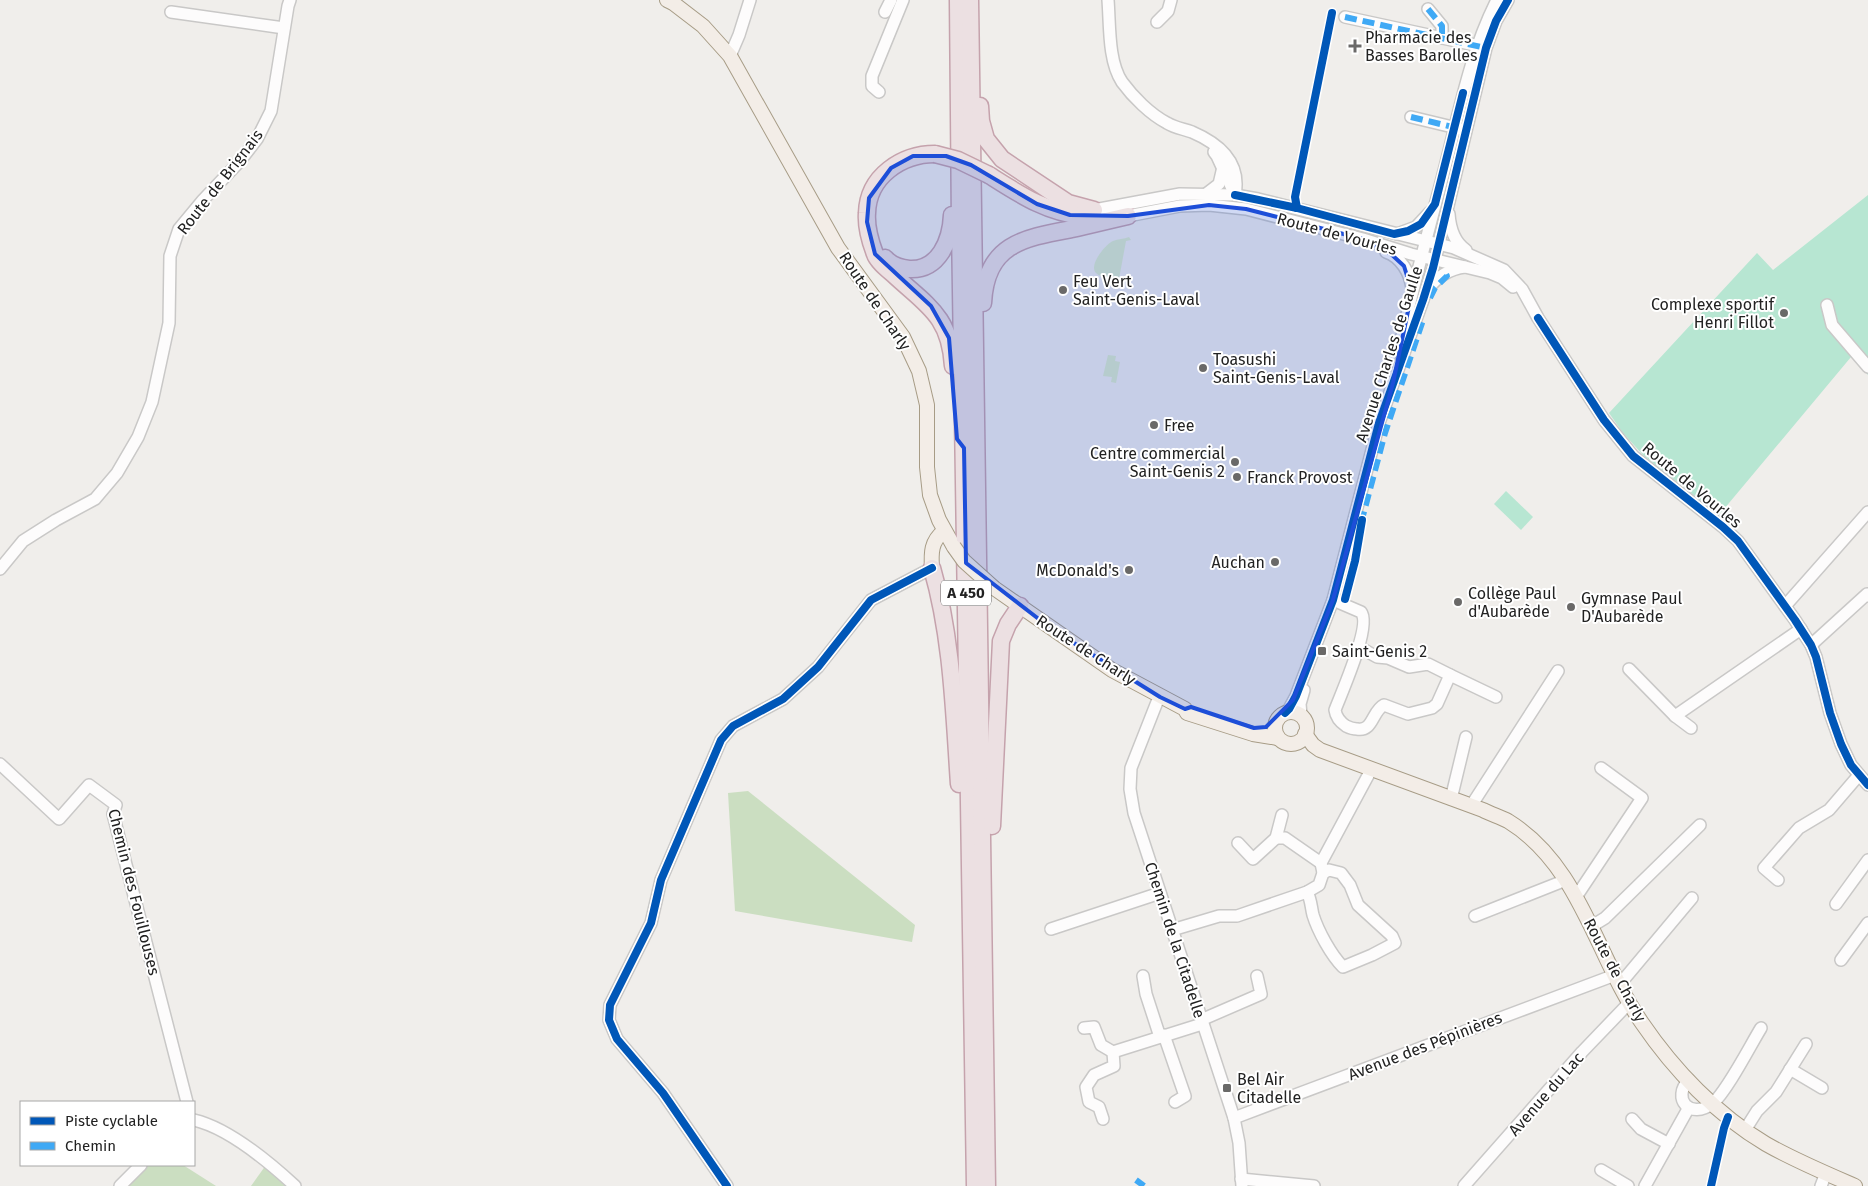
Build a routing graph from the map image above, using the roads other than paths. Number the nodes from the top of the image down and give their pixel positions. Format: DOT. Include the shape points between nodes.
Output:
graph roads {
  1 [pos="290,0"];
  2 [pos="667,0"];
  3 [pos="750,0"];
  4 [pos="891,0"];
  5 [pos="903,0"];
  6 [pos="958,0"];
  7 [pos="970,0"];
  8 [pos="1108,0"];
  9 [pos="1171,0"];
  10 [pos="1498,0"];
  11 [pos="1508,0"];
  12 [pos="1428,9"];
  13 [pos="170,12"];
  14 [pos="885,12"];
  15 [pos="1345,17"];
  16 [pos="1157,22"];
  17 [pos="284,28"];
  18 [pos="970,29"];
  19 [pos="1442,38"];
  20 [pos="1482,47"];
  21 [pos="730,56"];
  22 [pos="879,92"];
  23 [pos="1411,117"];
  24 [pos="1460,129"];
  25 [pos="1199,136"];
  26 [pos="959,137"];
  27 [pos="1223,167"];
  28 [pos="1441,182"];
  29 [pos="1235,195"];
  30 [pos="1207,199"];
  31 [pos="1276,203"];
  32 [pos="1435,204"];
  33 [pos="1448,206"];
  34 [pos="1246,208"];
  35 [pos="1090,213"];
  36 [pos="1128,216"];
  37 [pos="1288,220"];
  38 [pos="1394,234"];
  39 [pos="1363,239"];
  40 [pos="874,248"];
  41 [pos="1430,250"];
  42 [pos="1474,256"];
  43 [pos="1468,267"];
  44 [pos="1412,292"];
  45 [pos="1423,300"];
  46 [pos="1827,306"];
  47 [pos="1532,307"];
  48 [pos="1868,367"];
  49 [pos="1393,383"];
  50 [pos="976,395"];
  51 [pos="964,448"];
  52 [pos="1868,512"];
  53 [pos="949,540"];
  54 [pos="932,568"];
  55 [pos="0,569"];
  56 [pos="1868,596"];
  57 [pos="1336,600"];
  58 [pos="1020,606"];
  59 [pos="1785,606"];
  60 [pos="1801,629"];
  61 [pos="1811,645"];
  62 [pos="1359,647"];
  63 [pos="1629,669"];
  64 [pos="1558,671"];
  65 [pos="1450,675"];
  66 [pos="1160,697"];
  67 [pos="1496,697"];
  68 [pos="1185,709"];
  69 [pos="1301,715"];
  70 [pos="1281,716"];
  71 [pos="1675,716"];
  72 [pos="1692,728"];
  73 [pos="1466,737"];
  74 [pos="1278,738"];
  75 [pos="1301,738"];
  76 [pos="0,764"];
  77 [pos="1601,768"];
  78 [pos="1371,770"];
  79 [pos="1859,774"];
  80 [pos="1868,786"];
  81 [pos="1451,799"];
  82 [pos="1471,806"];
  83 [pos="1282,815"];
  84 [pos="1700,825"];
  85 [pos="1276,838"];
  86 [pos="1238,843"];
  87 [pos="1868,860"];
  88 [pos="1322,868"];
  89 [pos="1566,880"];
  90 [pos="1778,880"];
  91 [pos="983,882"];
  92 [pos="1307,892"];
  93 [pos="1160,893"];
  94 [pos="1576,897"];
  95 [pos="1692,898"];
  96 [pos="971,902"];
  97 [pos="1836,904"];
  98 [pos="1475,916"];
  99 [pos="1868,923"];
  100 [pos="1592,926"];
  101 [pos="1051,929"];
  102 [pos="1172,930"];
  103 [pos="1841,960"];
  104 [pos="1143,976"];
  105 [pos="1257,976"];
  106 [pos="1618,980"];
  107 [pos="1629,1003"];
  108 [pos="1202,1022"];
  109 [pos="1084,1028"];
  110 [pos="1761,1028"];
  111 [pos="1162,1036"];
  112 [pos="1806,1044"];
  113 [pos="1113,1052"];
  114 [pos="1790,1069"];
  115 [pos="1689,1080"];
  116 [pos="1822,1088"];
  117 [pos="187,1101"];
  118 [pos="1175,1102"];
  119 [pos="1713,1103"];
  120 [pos="1688,1109"];
  121 [pos="1234,1118"];
  122 [pos="1632,1118"];
  123 [pos="1103,1119"];
  124 [pos="195,1120"];
  125 [pos="1745,1130"];
  126 [pos="1669,1144"];
  127 [pos="140,1166"];
  128 [pos="1601,1170"];
  129 [pos="1824,1180"];
  130 [pos="1241,1182"];
  131 [pos="120,1186"];
  132 [pos="295,1186"];
  133 [pos="727,1186"];
  134 [pos="975,1186"];
  135 [pos="987,1186"];
  136 [pos="1314,1186"];
  137 [pos="1464,1186"];
  138 [pos="1628,1186"];
  139 [pos="1645,1186"];
  140 [pos="1855,1186"];
  1 -- 17 [label="street, Route de Brignais"];
  2 -- 21 [label="main road, Route de Charly" via="703,26"];
  3 -- 21 [label="street"];
  4 -- 14 [label="street"];
  5 -- 22 [label="street" via="872,76 872,86"];
  6 -- 26 [label="highway, A 450"];
  7 -- 18 [label="highway, A 450"];
  8 -- 25 [label="street" via="1113,62 1121,80 1145,107 1166,123"];
  9 -- 16 [label="street" via="1168,11"];
  10 -- 20 [label="street, Avenue Charles de Gaulle"];
  11 -- 20 [label="street, Avenue Charles de Gaulle"];
  12 -- 19 [label="street" via="1442,26"];
  13 -- 17 [label="street"];
  15 -- 19 [label="street"];
  17 -- 55 [label="street, Route de Brignais" via="271,111 257,139 179,229 170,256 169,323 152,402 138,437 117,473 95,499 23,541"];
  18 -- 35 [label="highway" via="977,41 981,121 986,139 1002,159 1056,197"];
  18 -- 50 [label="highway, A 450"];
  19 -- 20 [label="street"];
  20 -- 24 [label="street, Avenue Charles de Gaulle"];
  21 -- 53 [label="main road, Route de Charly" via="838,248 903,337 920,371 926,406 930,495"];
  23 -- 24 [label="street"];
  24 -- 28 [label="street, Avenue Charles de Gaulle"];
  24 -- 33 [label="street, Avenue Charles de Gaulle"];
  25 -- 27 [label="street" via="1218,156"];
  25 -- 29 [label="street" via="1221,150 1235,170"];
  26 -- 40 [label="highway" via="953,144 951,221 941,255 927,265 912,269 895,266"];
  26 -- 51 [label="highway, A 450"];
  27 -- 29 [label="street"];
  27 -- 30 [label="street" via="1219,184"];
  28 -- 32 [label="street, Avenue Charles de Gaulle"];
  28 -- 41 [label="street" via="1441,206"];
  29 -- 30 [label="street" via="1223,203"];
  29 -- 31 [label="street, Route de Vourles"];
  29 -- 34 [label="street"];
  30 -- 34 [label="street, Route de Vourles"];
  30 -- 35 [label="street, Route de Vourles" via="1180,194"];
  30 -- 36 [label="street, Route de Vourles"];
  31 -- 37 [label="street"];
  31 -- 38 [label="street, Route de Vourles"];
  32 -- 38 [label="street" via="1421,224"];
  32 -- 41 [label="street, Avenue Charles de Gaulle"];
  33 -- 41 [label="street, Avenue Charles de Gaulle"];
  33 -- 42 [label="street" via="1454,237"];
  34 -- 37 [label="street, Route de Vourles"];
  35 -- 36 [label="highway"];
  35 -- 40 [label="highway, bridge" via="1054,211 958,160 935,154 918,155 901,161 882,176 869,198 866,211"];
  36 -- 50 [label="highway" via="1024,240 999,256 984,289 982,383"];
  37 -- 39 [label="street, Route de Vourles"];
  38 -- 41 [label="street, Route de Vourles"];
  39 -- 41 [label="street, Route de Vourles" via="1390,249"];
  39 -- 44 [label="street" via="1397,258 1409,274"];
  40 -- 51 [label="highway" via="884,266 931,306 946,329 953,356 957,439"];
  41 -- 42 [label="street"];
  41 -- 43 [label="street, Route de Vourles"];
  41 -- 44 [label="street, Avenue Charles de Gaulle"];
  41 -- 45 [label="street"];
  42 -- 47 [label="street, Route de Vourles" via="1504,270 1522,289"];
  43 -- 45 [label="street" via="1440,276"];
  43 -- 47 [label="street, Route de Vourles" via="1502,278"];
  44 -- 49 [label="street, Avenue Charles de Gaulle"];
  45 -- 49 [label="street, Avenue Charles de Gaulle"];
  46 -- 48 [label="street" via="1832,325"];
  47 -- 59 [label="street, Route de Vourles" via="1622,443 1733,536"];
  49 -- 57 [label="street, Avenue Charles de Gaulle" via="1379,423"];
  50 -- 91 [label="highway, A 450"];
  51 -- 96 [label="highway, A 450"];
  52 -- 59 [label="street"];
  53 -- 54 [label="main road"];
  53 -- 58 [label="main road, Route de Charly, bridge" via="964,561"];
  54 -- 96 [label="highway" via="943,611 952,687 963,893"];
  54 -- 133 [label="street" via="872,600 818,666 784,699 726,733 661,880 651,923 610,1005 609,1020 617,1039 664,1093"];
  56 -- 61 [label="street"];
  57 -- 62 [label="street" via="1364,615"];
  57 -- 69 [label="street, Avenue Charles de Gaulle" via="1302,695"];
  57 -- 70 [label="street, Avenue Charles de Gaulle" via="1290,707"];
  58 -- 66 [label="main road, Route de Charly" via="1112,670"];
  58 -- 91 [label="highway" via="1001,641 989,871"];
  59 -- 60 [label="street, Route de Vourles"];
  60 -- 61 [label="street, Route de Vourles"];
  60 -- 71 [label="street"];
  61 -- 79 [label="street, Route de Vourles" via="1841,744"];
  62 -- 65 [label="street" via="1377,657 1409,666 1428,664"];
  62 -- 65 [label="street" via="1335,710 1337,717 1349,728 1363,730 1368,727 1384,705 1408,714 1432,708"];
  63 -- 71 [label="street"];
  64 -- 82 [label="street"];
  65 -- 67 [label="street"];
  66 -- 68 [label="main road, Route de Charly"];
  66 -- 93 [label="street, Chemin de la Citadelle" via="1131,768 1130,789 1134,813"];
  68 -- 70 [label="main road, Route de Charly" via="1190,707 1254,728 1266,727"];
  68 -- 74 [label="main road, Route de Charly" via="1187,713 1253,734"];
  69 -- 70 [label="main road" via="1294,712"];
  69 -- 75 [label="main road" via="1307,724"];
  70 -- 74 [label="main road" via="1275,729"];
  71 -- 72 [label="street"];
  73 -- 81 [label="street"];
  74 -- 75 [label="main road" via="1287,743"];
  75 -- 78 [label="main road, Route de Charly" via="1317,756"];
  76 -- 117 [label="street, Chemin des Fouillouses" via="59,819 90,785 116,805 113,814"];
  77 -- 94 [label="street" via="1642,798"];
  78 -- 81 [label="main road, Route de Charly"];
  78 -- 88 [label="street"];
  79 -- 80 [label="street, Route de Vourles"];
  79 -- 90 [label="street" via="1829,810 1799,828 1764,868"];
  81 -- 82 [label="main road, Route de Charly"];
  82 -- 89 [label="main road, Route de Charly" via="1507,820 1527,835 1544,850"];
  83 -- 85 [label="street"];
  84 -- 100 [label="street" via="1605,918"];
  85 -- 86 [label="street" via="1253,859"];
  85 -- 88 [label="street" via="1285,838"];
  87 -- 97 [label="street"];
  88 -- 92 [label="street" via="1320,885"];
  88 -- 92 [label="street" via="1341,873 1358,905 1392,936 1395,943 1343,967 1334,958 1314,916"];
  89 -- 94 [label="main road, Route de Charly"];
  89 -- 98 [label="street"];
  91 -- 135 [label="highway, A 450"];
  92 -- 102 [label="street" via="1237,916 1219,916"];
  93 -- 101 [label="street"];
  93 -- 102 [label="street, Chemin de la Citadelle"];
  94 -- 100 [label="main road, Route de Charly"];
  95 -- 106 [label="street"];
  96 -- 134 [label="highway, A 450"];
  99 -- 103 [label="street"];
  100 -- 106 [label="main road, Route de Charly"];
  102 -- 108 [label="street, Chemin de la Citadelle"];
  104 -- 111 [label="street" via="1146,994"];
  105 -- 108 [label="street" via="1261,994"];
  106 -- 107 [label="main road, Route de Charly"];
  106 -- 121 [label="street, Avenue des Pépinières"];
  107 -- 115 [label="main road, Route de Charly" via="1653,1039"];
  107 -- 137 [label="street, Avenue du Lac"];
  108 -- 111 [label="street"];
  108 -- 121 [label="street, Chemin de la Citadelle"];
  109 -- 113 [label="street" via="1094,1027 1102,1045"];
  110 -- 119 [label="street"];
  111 -- 113 [label="street"];
  111 -- 118 [label="street" via="1185,1096"];
  112 -- 114 [label="street"];
  113 -- 123 [label="street" via="1114,1066 1094,1074 1086,1086 1089,1102 1099,1107"];
  114 -- 116 [label="street"];
  114 -- 125 [label="street"];
  115 -- 119 [label="main road, Route de Charly"];
  115 -- 120 [label="street" via="1682,1091"];
  119 -- 120 [label="street"];
  119 -- 125 [label="main road, Route de Charly"];
  120 -- 126 [label="street"];
  121 -- 130 [label="street, Chemin de la Citadelle"];
  122 -- 126 [label="street" via="1641,1129"];
  124 -- 132 [label="street" via="209,1124 268,1161"];
  125 -- 129 [label="main road, Route de Charly"];
  126 -- 139 [label="street"];
  127 -- 131 [label="street"];
  128 -- 138 [label="street"];
  129 -- 140 [label="main road, Route de Charly"];
  130 -- 136 [label="street"];
}
